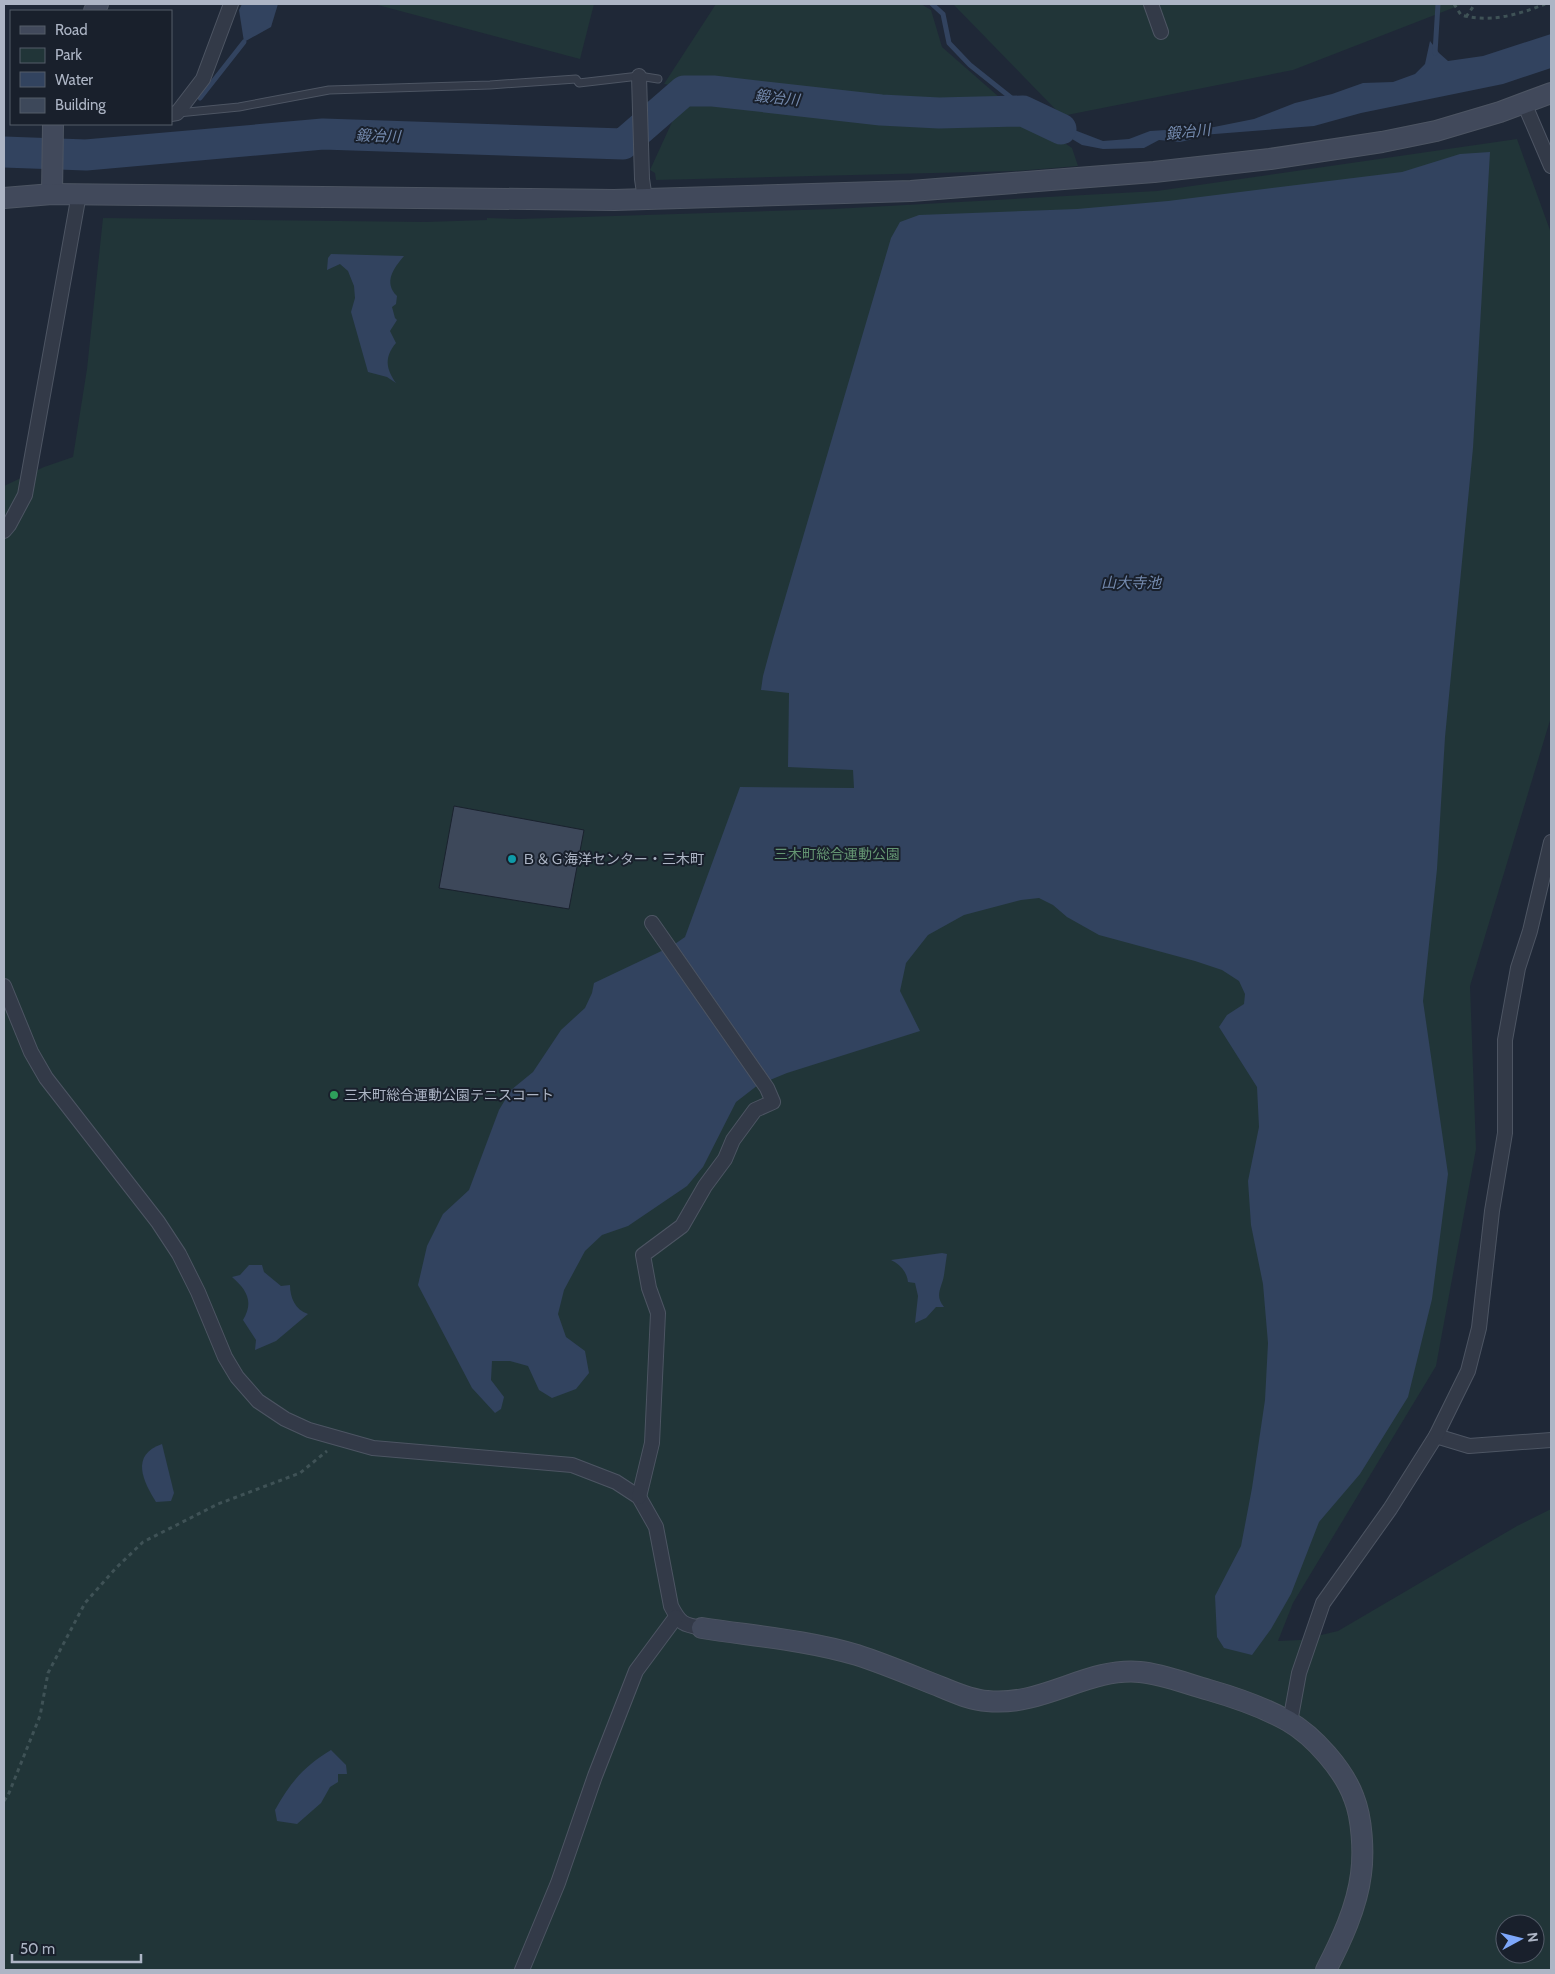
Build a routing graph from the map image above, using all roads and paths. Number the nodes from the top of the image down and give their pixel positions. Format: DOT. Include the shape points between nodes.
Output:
graph roads {
  1 [pos="231,4"];
  2 [pos="1151,4"];
  3 [pos="1454,4"];
  4 [pos="1475,4"];
  5 [pos="1545,4"];
  6 [pos="1466,16"];
  7 [pos="1161,32"];
  8 [pos="640,76"];
  9 [pos="658,79"];
  10 [pos="1551,93"];
  11 [pos="1524,103"];
  12 [pos="174,113"];
  13 [pos="54,126"];
  14 [pos="1551,166"];
  15 [pos="52,194"];
  16 [pos="79,194"];
  17 [pos="4,198"];
  18 [pos="645,199"];
  19 [pos="4,531"];
  20 [pos="1551,842"];
  21 [pos="652,923"];
  22 [pos="4,986"];
  23 [pos="1436,1436"];
  24 [pos="340,1440"];
  25 [pos="1551,1440"];
  26 [pos="639,1497"];
  27 [pos="676,1617"];
  28 [pos="702,1628"];
  29 [pos="1290,1722"];
  30 [pos="4,1801"];
  31 [pos="522,1970"];
  32 [pos="1326,1970"];
  1 -- 12 [label="street" via="203,79"];
  2 -- 7 [label="street"];
  3 -- 6 [label="path" via="1461,15"];
  4 -- 6 [label="path"];
  5 -- 6 [label="path" via="1494,19 1478,20"];
  8 -- 9 [label="lane"];
  8 -- 12 [label="lane" via="579,83 576,79 329,90 239,107"];
  8 -- 18 [label="street"];
  10 -- 11 [label="street"];
  11 -- 14 [label="street"];
  11 -- 18 [label="street" via="1436,131 1382,142 1154,172 911,191"];
  13 -- 15 [label="street"];
  15 -- 16 [label="street"];
  15 -- 17 [label="street"];
  16 -- 18 [label="street"];
  16 -- 19 [label="street" via="25,495"];
  20 -- 23 [label="street" via="1518,968 1505,1040 1505,1133 1492,1211 1479,1328 1468,1371"];
  21 -- 26 [label="street" via="767,1088 773,1102 755,1110 733,1140 725,1159 682,1226 643,1256 658,1313 652,1443"];
  22 -- 24 [label="street" via="31,1052 46,1078 158,1222 179,1254 225,1357 237,1376 258,1401 285,1419"];
  23 -- 25 [label="street" via="1469,1446"];
  23 -- 29 [label="street" via="1390,1509 1323,1602 1299,1673"];
  24 -- 26 [label="street" via="373,1448 572,1465 616,1482"];
  24 -- 30 [label="path" via="300,1473 218,1504 144,1542 116,1568 85,1603 48,1673 40,1716"];
  26 -- 27 [label="street" via="656,1527"];
  27 -- 28 [label="street" via="685,1626"];
  27 -- 31 [label="street" via="636,1671 558,1884"];
  28 -- 29 [label="street" via="855,1655 985,1701 1009,1703 1109,1674 1140,1672 1243,1699"];
  29 -- 32 [label="street" via="1312,1739 1337,1767 1354,1798 1362,1835 1362,1873 1354,1904"];
}
